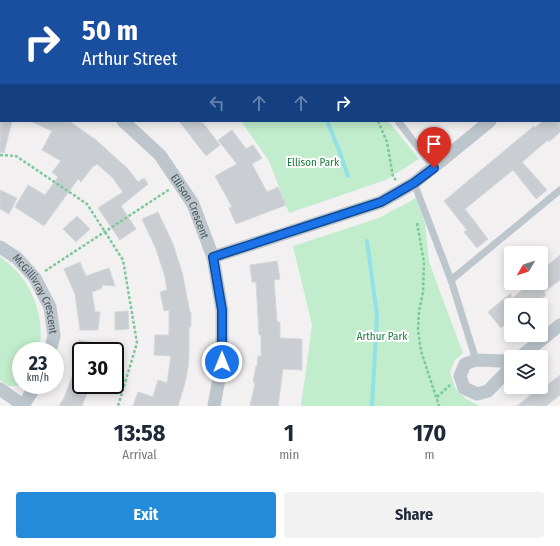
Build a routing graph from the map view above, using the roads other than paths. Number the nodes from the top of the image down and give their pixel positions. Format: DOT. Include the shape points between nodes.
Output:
graph roads {
  1 [pos="124,122"];
  2 [pos="399,122"];
  3 [pos="489,122"];
  4 [pos="434,168"];
  5 [pos="409,186"];
  6 [pos="560,190"];
  7 [pos="0,247"];
  8 [pos="213,257"];
  9 [pos="451,280"];
  10 [pos="560,325"];
  11 [pos="52,342"];
  12 [pos="529,350"];
  13 [pos="476,360"];
  14 [pos="504,360"];
  15 [pos="504,374"];
  16 [pos="0,389"];
  17 [pos="31,394"];
  18 [pos="24,406"];
  19 [pos="214,406"];
  1 -- 8 [label="street, Ellison Crescent" via="160,155 193,204"];
  2 -- 4 [label="lane"];
  3 -- 4 [label="street"];
  4 -- 5 [label="street"];
  5 -- 8 [label="street" via="381,202"];
  5 -- 9 [label="lane"];
  6 -- 9 [label="lane"];
  7 -- 11 [label="street, McGillivray Crescent" via="17,258 35,278 50,307 54,336"];
  8 -- 19 [label="street, Ellison Crescent" via="222,310 222,362"];
  9 -- 13 [label="lane"];
  10 -- 12 [label="street"];
  13 -- 14 [label="street"];
  13 -- 15 [label="street" via="465,364 460,376 464,388 477,394 488,391"];
  16 -- 18 [label="street"];
  17 -- 18 [label="street"];
}
